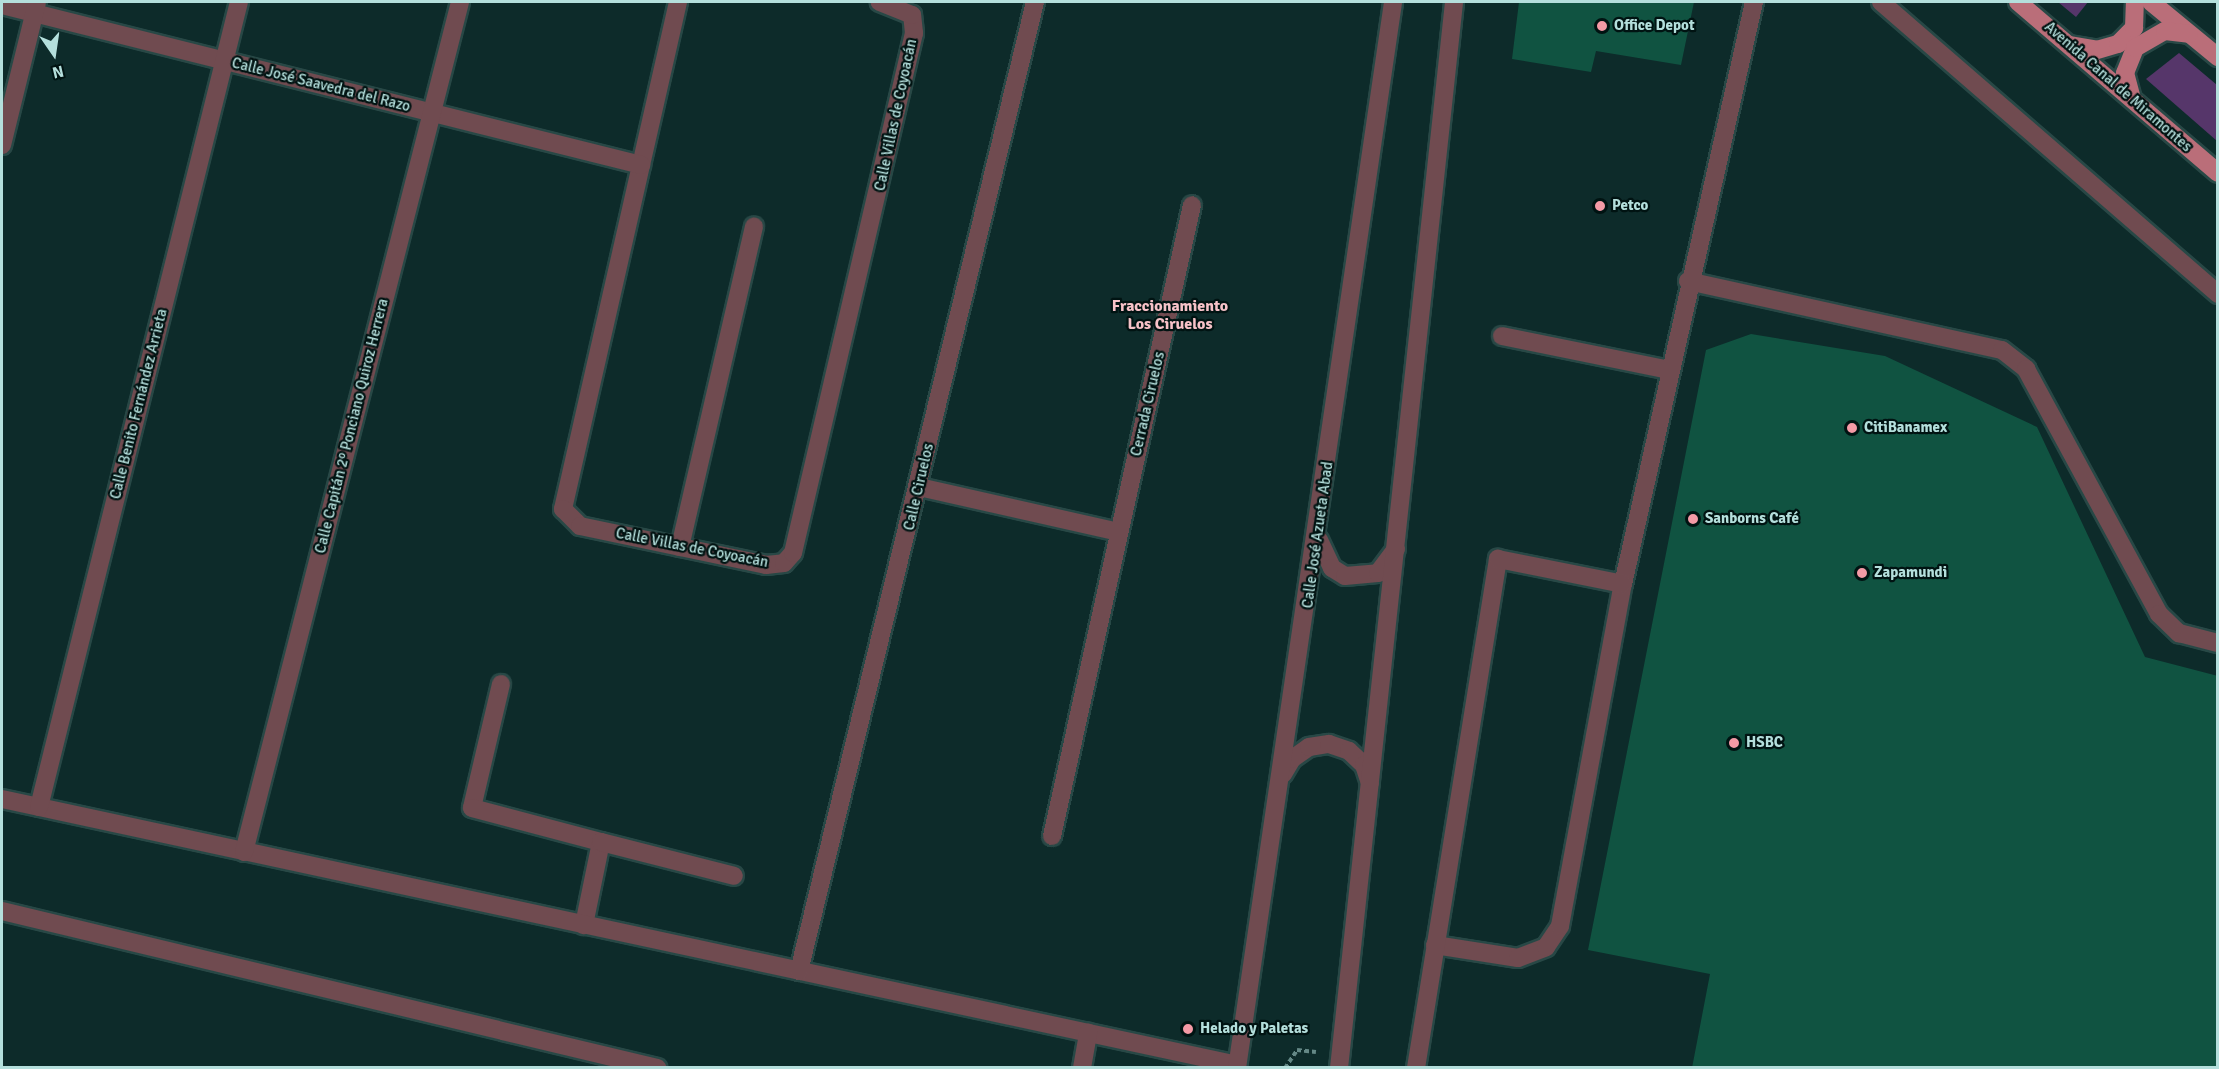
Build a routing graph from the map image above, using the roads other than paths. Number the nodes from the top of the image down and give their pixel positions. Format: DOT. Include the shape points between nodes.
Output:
graph roads {
  1 [pos="239,2"];
  2 [pos="460,2"];
  3 [pos="678,2"];
  4 [pos="880,2"];
  5 [pos="1035,2"];
  6 [pos="1393,2"];
  7 [pos="1454,2"];
  8 [pos="1754,2"];
  9 [pos="1881,2"];
  10 [pos="2018,2"];
  11 [pos="2135,2"];
  12 [pos="2151,2"];
  13 [pos="2,5"];
  14 [pos="36,8"];
  15 [pos="2189,34"];
  16 [pos="2068,45"];
  17 [pos="2217,57"];
  18 [pos="224,61"];
  19 [pos="2132,99"];
  20 [pos="430,112"];
  21 [pos="2,145"];
  22 [pos="641,165"];
  23 [pos="2217,173"];
  24 [pos="1192,205"];
  25 [pos="754,226"];
  26 [pos="1688,281"];
  27 [pos="2217,294"];
  28 [pos="1502,336"];
  29 [pos="1669,370"];
  30 [pos="919,487"];
  31 [pos="1119,532"];
  32 [pos="1318,538"];
  33 [pos="680,547"];
  34 [pos="1397,547"];
  35 [pos="1623,584"];
  36 [pos="2217,643"];
  37 [pos="501,684"];
  38 [pos="1282,777"];
  39 [pos="1371,784"];
  40 [pos="2,799"];
  41 [pos="39,807"];
  42 [pos="1052,836"];
  43 [pos="601,842"];
  44 [pos="244,852"];
  45 [pos="734,876"];
  46 [pos="2,911"];
  47 [pos="584,925"];
  48 [pos="1435,945"];
  49 [pos="799,971"];
  50 [pos="1088,1033"];
  51 [pos="1340,1063"];
  52 [pos="1237,1066"];
  53 [pos="657,1068"];
  54 [pos="1082,1068"];
  55 [pos="1416,1068"];
  1 -- 18 [label="street, Calle Benito Fernández Arrieta"];
  2 -- 20 [label="street, Calle Capitán 2º Ponciano Quiroz Herrera"];
  3 -- 22 [label="street, Calle Villas de Coyoacán"];
  4 -- 33 [label="street, Calle Villas de Coyoacán" via="912,15 914,33 793,553 784,563 766,566"];
  5 -- 30 [label="street, Calle Ciruelos"];
  6 -- 32 [label="street, Calle José Azueta Abad"];
  7 -- 34 [label="street"];
  8 -- 26 [label="street"];
  9 -- 27 [label="street"];
  10 -- 16 [label="main road, Avenida Canal de Miramontes"];
  11 -- 16 [label="main road" via="2134,28 2118,44 2097,50"];
  12 -- 15 [label="main road"];
  13 -- 14 [label="street, Calle José Saavedra del Razo"];
  14 -- 18 [label="street, Calle José Saavedra del Razo"];
  14 -- 21 [label="street"];
  15 -- 17 [label="main road"];
  15 -- 19 [label="main road" via="2165,31 2135,48 2126,74"];
  16 -- 19 [label="main road, Avenida Canal de Miramontes"];
  18 -- 20 [label="street, Calle José Saavedra del Razo"];
  18 -- 41 [label="street, Calle Benito Fernández Arrieta"];
  19 -- 23 [label="main road, Avenida Canal de Miramontes"];
  20 -- 22 [label="street, Calle José Saavedra del Razo"];
  20 -- 44 [label="street, Calle Capitán 2º Ponciano Quiroz Herrera"];
  22 -- 33 [label="street, Calle Villas de Coyoacán" via="563,509 580,526"];
  24 -- 31 [label="street, Cerrada Ciruelos"];
  25 -- 33 [label="street"];
  26 -- 29 [label="street"];
  26 -- 36 [label="street" via="2002,350 2026,369 2159,614 2179,633"];
  28 -- 29 [label="street"];
  29 -- 35 [label="street"];
  30 -- 31 [label="street"];
  30 -- 49 [label="street, Calle Ciruelos"];
  31 -- 42 [label="street, Cerrada Ciruelos"];
  32 -- 34 [label="street" via="1322,555 1345,576 1378,573"];
  32 -- 38 [label="street, Calle José Azueta Abad"];
  34 -- 39 [label="street"];
  35 -- 48 [label="street" via="1560,926 1546,947 1518,958"];
  35 -- 48 [label="street" via="1498,559"];
  37 -- 43 [label="street" via="472,808"];
  38 -- 39 [label="street" via="1300,753 1329,744 1349,751 1364,765"];
  38 -- 52 [label="street, Calle José Azueta Abad"];
  39 -- 51 [label="street"];
  40 -- 41 [label="street"];
  41 -- 44 [label="street"];
  43 -- 45 [label="street"];
  43 -- 47 [label="street"];
  44 -- 47 [label="street"];
  46 -- 53 [label="street"];
  47 -- 49 [label="street"];
  48 -- 55 [label="street"];
  49 -- 50 [label="street"];
  50 -- 52 [label="street"];
  50 -- 54 [label="street"];
}
